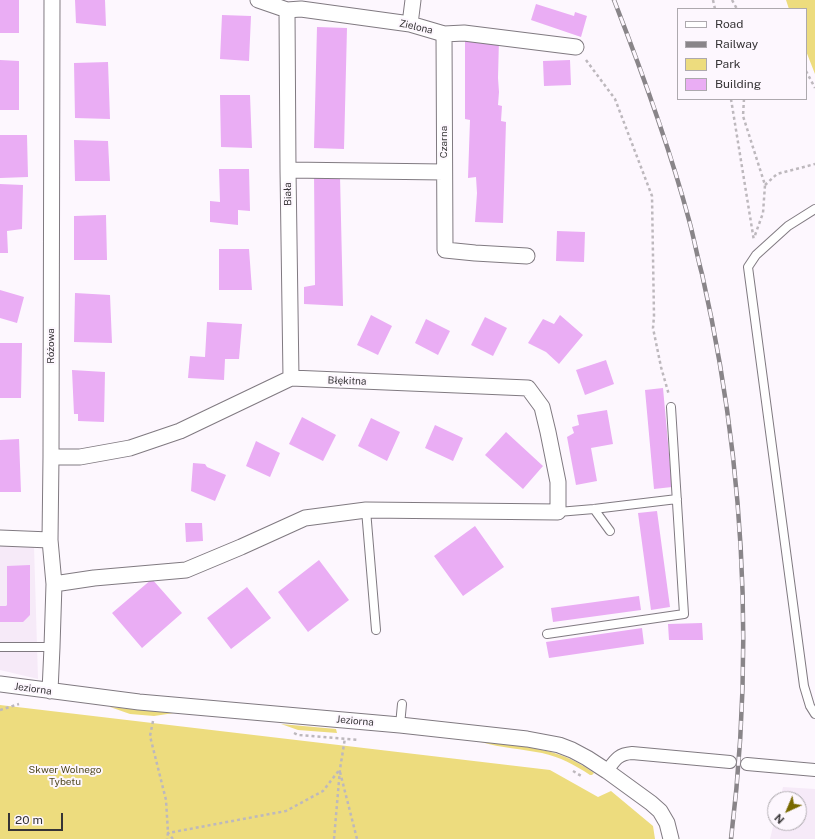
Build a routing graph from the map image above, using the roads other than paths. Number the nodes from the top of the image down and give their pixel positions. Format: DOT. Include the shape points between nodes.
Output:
graph roads {
  1 [pos="52,0"];
  2 [pos="258,0"];
  3 [pos="413,0"];
  4 [pos="296,6"];
  5 [pos="410,24"];
  6 [pos="444,34"];
  7 [pos="576,47"];
  8 [pos="288,170"];
  9 [pos="444,172"];
  10 [pos="815,209"];
  11 [pos="527,256"];
  12 [pos="291,378"];
  13 [pos="672,407"];
  14 [pos="51,457"];
  15 [pos="677,499"];
  16 [pos="594,509"];
  17 [pos="366,510"];
  18 [pos="558,512"];
  19 [pos="610,531"];
  20 [pos="0,538"];
  21 [pos="50,540"];
  22 [pos="54,584"];
  23 [pos="376,630"];
  24 [pos="547,634"];
  25 [pos="52,646"];
  26 [pos="0,647"];
  27 [pos="0,684"];
  28 [pos="50,691"];
  29 [pos="402,704"];
  30 [pos="815,714"];
  31 [pos="400,725"];
  32 [pos="730,762"];
  33 [pos="748,764"];
  34 [pos="815,770"];
  35 [pos="607,771"];
  36 [pos="671,839"];
  1 -- 14 [label="street, Różowa"];
  2 -- 4 [label="street, Zielona"];
  3 -- 5 [label="street"];
  4 -- 5 [label="street, Zielona"];
  4 -- 8 [label="street, Biała"];
  5 -- 6 [label="street, Zielona"];
  6 -- 7 [label="street, Zielona" via="464,33"];
  6 -- 9 [label="street, Czarna"];
  8 -- 9 [label="street"];
  8 -- 12 [label="street, Biała"];
  9 -- 11 [label="street, Czarna" via="445,250"];
  10 -- 30 [label="lane" via="788,226 756,255 748,267 804,686"];
  12 -- 14 [label="street, Błękitna" via="180,431 130,448 80,457"];
  12 -- 18 [label="street, Błękitna" via="528,388 542,407 558,482"];
  13 -- 15 [label="lane"];
  14 -- 21 [label="street, Różowa"];
  15 -- 16 [label="lane"];
  15 -- 24 [label="lane" via="684,614"];
  16 -- 18 [label="lane"];
  16 -- 19 [label="lane"];
  17 -- 18 [label="street"];
  17 -- 22 [label="street" via="305,518 186,570"];
  17 -- 23 [label="lane"];
  20 -- 21 [label="street"];
  21 -- 22 [label="street, Różowa"];
  22 -- 25 [label="street, Różowa"];
  25 -- 26 [label="lane"];
  25 -- 28 [label="street, Różowa"];
  27 -- 28 [label="street, Jeziorna"];
  28 -- 31 [label="street, Jeziorna" via="139,702"];
  29 -- 31 [label="lane"];
  31 -- 35 [label="street, Jeziorna" via="527,739 558,745 572,750"];
  32 -- 35 [label="street" via="632,753 624,754 615,760"];
  33 -- 34 [label="street"];
  35 -- 36 [label="street, Jeziorna" via="660,811"];
}
